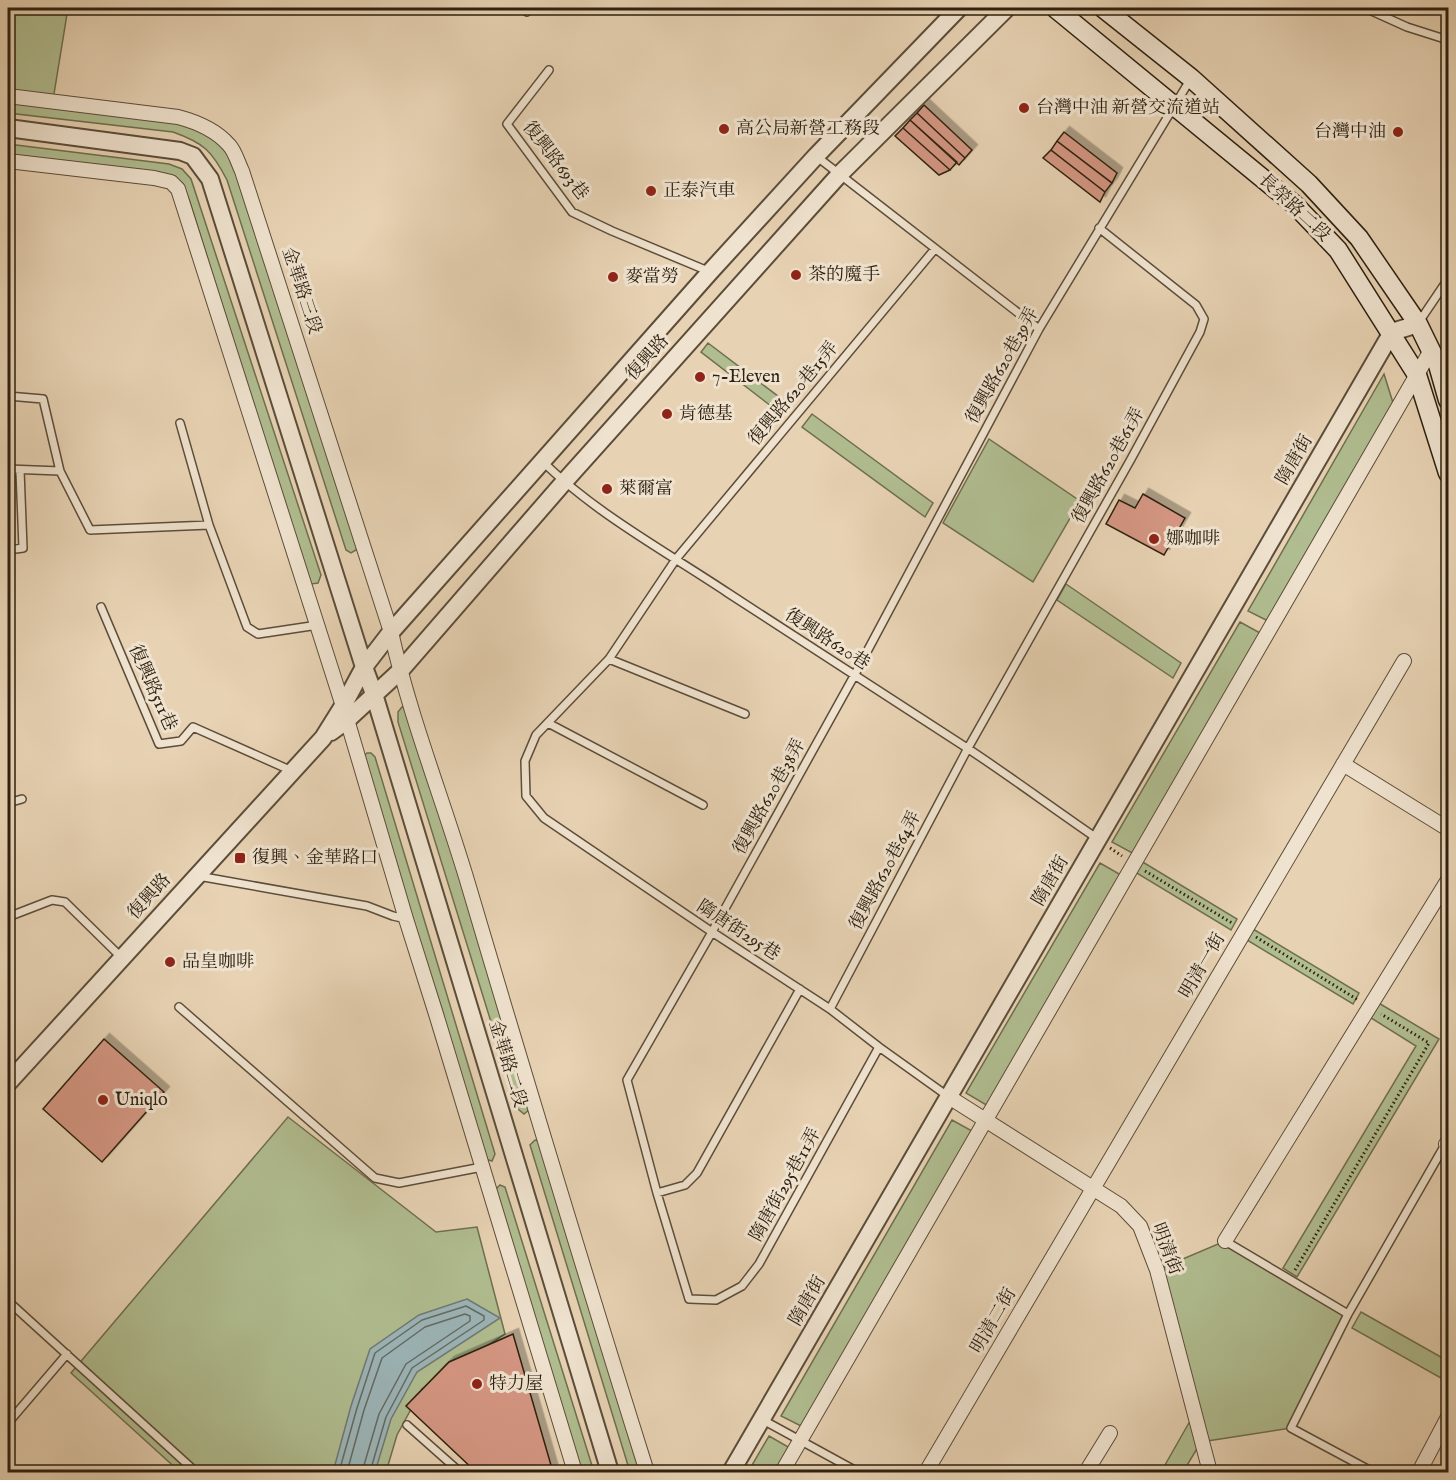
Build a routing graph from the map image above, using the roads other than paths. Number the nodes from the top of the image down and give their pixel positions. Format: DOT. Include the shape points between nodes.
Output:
graph roads {
  1 [pos="958,8"];
  2 [pos="1007,8"];
  3 [pos="1055,8"];
  4 [pos="1103,8"];
  5 [pos="1365,8"];
  6 [pos="1449,40"];
  7 [pos="549,70"];
  8 [pos="1191,78"];
  9 [pos="8,96"];
  10 [pos="1174,105"];
  11 [pos="8,128"];
  12 [pos="816,156"];
  13 [pos="8,161"];
  14 [pos="838,175"];
  15 [pos="1100,228"];
  16 [pos="934,250"];
  17 [pos="710,272"];
  18 [pos="1449,279"];
  19 [pos="1418,324"];
  20 [pos="1040,329"];
  21 [pos="1392,332"];
  22 [pos="1430,352"];
  23 [pos="1418,375"];
  24 [pos="8,396"];
  25 [pos="1449,400"];
  26 [pos="180,423"];
  27 [pos="543,462"];
  28 [pos="8,469"];
  29 [pos="20,470"];
  30 [pos="60,471"];
  31 [pos="1449,472"];
  32 [pos="564,482"];
  33 [pos="209,525"];
  34 [pos="8,550"];
  35 [pos="676,558"];
  36 [pos="101,607"];
  37 [pos="318,625"];
  38 [pos="391,632"];
  39 [pos="609,660"];
  40 [pos="1404,661"];
  41 [pos="364,667"];
  42 [pos="399,670"];
  43 [pos="854,676"];
  44 [pos="374,694"];
  45 [pos="345,714"];
  46 [pos="745,714"];
  47 [pos="548,723"];
  48 [pos="968,748"];
  49 [pos="1343,764"];
  50 [pos="292,771"];
  51 [pos="525,782"];
  52 [pos="22,799"];
  53 [pos="8,803"];
  54 [pos="703,805"];
  55 [pos="1449,829"];
  56 [pos="1098,839"];
  57 [pos="195,876"];
  58 [pos="1449,880"];
  59 [pos="8,917"];
  60 [pos="406,919"];
  61 [pos="712,932"];
  62 [pos="122,958"];
  63 [pos="800,989"];
  64 [pos="179,1007"];
  65 [pos="830,1009"];
  66 [pos="879,1047"];
  67 [pos="8,1083"];
  68 [pos="949,1097"];
  69 [pos="986,1120"];
  70 [pos="1448,1143"];
  71 [pos="483,1167"];
  72 [pos="1094,1187"];
  73 [pos="657,1193"];
  74 [pos="1225,1241"];
  75 [pos="8,1301"];
  76 [pos="1348,1314"];
  77 [pos="67,1354"];
  78 [pos="1449,1417"];
  79 [pos="761,1420"];
  80 [pos="8,1423"];
  81 [pos="407,1425"];
  82 [pos="1110,1433"];
  83 [pos="801,1441"];
  84 [pos="196,1473"];
  85 [pos="460,1473"];
  86 [pos="575,1473"];
  87 [pos="610,1473"];
  88 [pos="647,1473"];
  89 [pos="731,1473"];
  90 [pos="782,1473"];
  91 [pos="858,1473"];
  92 [pos="926,1473"];
  93 [pos="1086,1473"];
  94 [pos="1210,1473"];
  95 [pos="1372,1473"];
  96 [pos="1419,1473"];
  1 -- 12 [label="street, 復興路"];
  2 -- 14 [label="street, 復興路"];
  3 -- 10 [label="main road, 長榮路二段"];
  4 -- 8 [label="main road, 長榮路二段"];
  5 -- 6 [label="lane"];
  7 -- 17 [label="lane, 復興路693巷" via="507,124 572,212"];
  8 -- 10 [label="lane, 復興路620巷39弄"];
  8 -- 19 [label="main road, 長榮路二段" via="1309,184 1359,238"];
  9 -- 38 [label="street, 金華路三段" via="178,117 198,123 231,146"];
  10 -- 15 [label="lane, 復興路620巷39弄"];
  10 -- 21 [label="main road, 長榮路二段" via="1295,205 1338,249"];
  11 -- 41 [label="street" via="180,151 193,156 203,167"];
  12 -- 14 [label="lane"];
  12 -- 17 [label="street, 復興路"];
  13 -- 37 [label="street" via="154,178 171,182 178,189"];
  14 -- 16 [label="lane"];
  14 -- 32 [label="street, 復興路"];
  15 -- 20 [label="lane, 復興路620巷39弄"];
  15 -- 48 [label="lane, 復興路620巷61弄" via="1196,304 1204,319 1131,459"];
  16 -- 20 [label="lane"];
  16 -- 35 [label="lane, 復興路620巷15弄"];
  17 -- 27 [label="street, 復興路"];
  18 -- 19 [label="lane"];
  19 -- 21 [label="street"];
  19 -- 22 [label="main road, 長榮路二段"];
  20 -- 43 [label="lane, 復興路620巷39弄"];
  21 -- 23 [label="main road, 長榮路二段"];
  21 -- 56 [label="street, 隋唐街"];
  22 -- 23 [label="street"];
  22 -- 25 [label="main road, 長榮路二段"];
  23 -- 31 [label="main road, 長榮路二段"];
  23 -- 69 [label="street"];
  24 -- 30 [label="lane" via="43,399"];
  26 -- 33 [label="lane"];
  27 -- 32 [label="lane, 復興路620巷"];
  27 -- 38 [label="street, 復興路"];
  28 -- 29 [label="lane"];
  29 -- 30 [label="lane"];
  29 -- 34 [label="lane" via="23,548"];
  30 -- 33 [label="lane" via="90,530"];
  32 -- 35 [label="lane, 復興路620巷" via="604,514"];
  32 -- 42 [label="street, 復興路"];
  33 -- 37 [label="lane" via="247,627 258,634"];
  35 -- 39 [label="lane, 復興路620巷15弄"];
  35 -- 43 [label="lane, 復興路620巷"];
  36 -- 50 [label="lane, 復興路511巷" via="159,744 181,741 193,727"];
  37 -- 45 [label="street"];
  38 -- 41 [label="street, 復興路"];
  38 -- 42 [label="street, 金華路三段"];
  39 -- 46 [label="lane"];
  39 -- 47 [label="lane, 復興路620巷15弄"];
  40 -- 49 [label="street, 明清一街"];
  41 -- 44 [label="street, 金華路二段"];
  41 -- 45 [label="street, 復興路"];
  42 -- 44 [label="street, 復興路"];
  42 -- 88 [label="street, 金華路二段" via="451,827"];
  43 -- 48 [label="lane, 復興路620巷"];
  43 -- 61 [label="lane, 復興路620巷38弄"];
  44 -- 45 [label="street, 復興路"];
  44 -- 87 [label="street, 金華路二段"];
  45 -- 50 [label="street, 復興路"];
  45 -- 60 [label="street"];
  47 -- 51 [label="lane, 復興路620巷15弄" via="536,735 525,761"];
  47 -- 54 [label="lane"];
  48 -- 56 [label="lane, 復興路620巷"];
  48 -- 65 [label="lane, 復興路620巷64弄"];
  49 -- 55 [label="street"];
  49 -- 72 [label="street, 明清一街"];
  50 -- 57 [label="street, 復興路"];
  51 -- 61 [label="lane, 隋唐街295巷" via="526,796 544,818"];
  52 -- 53 [label="lane"];
  56 -- 68 [label="street, 隋唐街"];
  57 -- 60 [label="lane" via="367,906"];
  57 -- 62 [label="street, 復興路"];
  58 -- 74 [label="street"];
  59 -- 62 [label="lane" via="52,900 65,902"];
  60 -- 71 [label="street"];
  61 -- 63 [label="lane, 隋唐街295巷"];
  61 -- 73 [label="lane, 復興路620巷38弄" via="627,1080"];
  62 -- 67 [label="street, 復興路"];
  63 -- 65 [label="lane, 隋唐街295巷"];
  63 -- 73 [label="lane" via="697,1173 685,1185"];
  64 -- 71 [label="lane" via="375,1178 399,1183"];
  65 -- 66 [label="lane, 隋唐街295巷"];
  66 -- 68 [label="lane, 隋唐街295巷"];
  66 -- 73 [label="lane, 隋唐街295巷11弄" via="759,1264 742,1286 716,1300 689,1299"];
  68 -- 69 [label="street, 明清街"];
  68 -- 79 [label="street, 隋唐街"];
  69 -- 72 [label="street, 明清街"];
  69 -- 83 [label="street"];
  70 -- 76 [label="lane"];
  71 -- 86 [label="street"];
  72 -- 92 [label="street, 明清二街"];
  72 -- 94 [label="street, 明清街" via="1140,1226 1157,1270"];
  74 -- 76 [label="lane"];
  75 -- 77 [label="lane"];
  76 -- 95 [label="lane" via="1291,1428"];
  77 -- 80 [label="lane"];
  77 -- 84 [label="lane"];
  78 -- 96 [label="street"];
  79 -- 83 [label="lane"];
  79 -- 89 [label="street, 隋唐街"];
  81 -- 85 [label="lane"];
  82 -- 93 [label="street"];
  83 -- 90 [label="street"];
  83 -- 91 [label="lane"];
}
